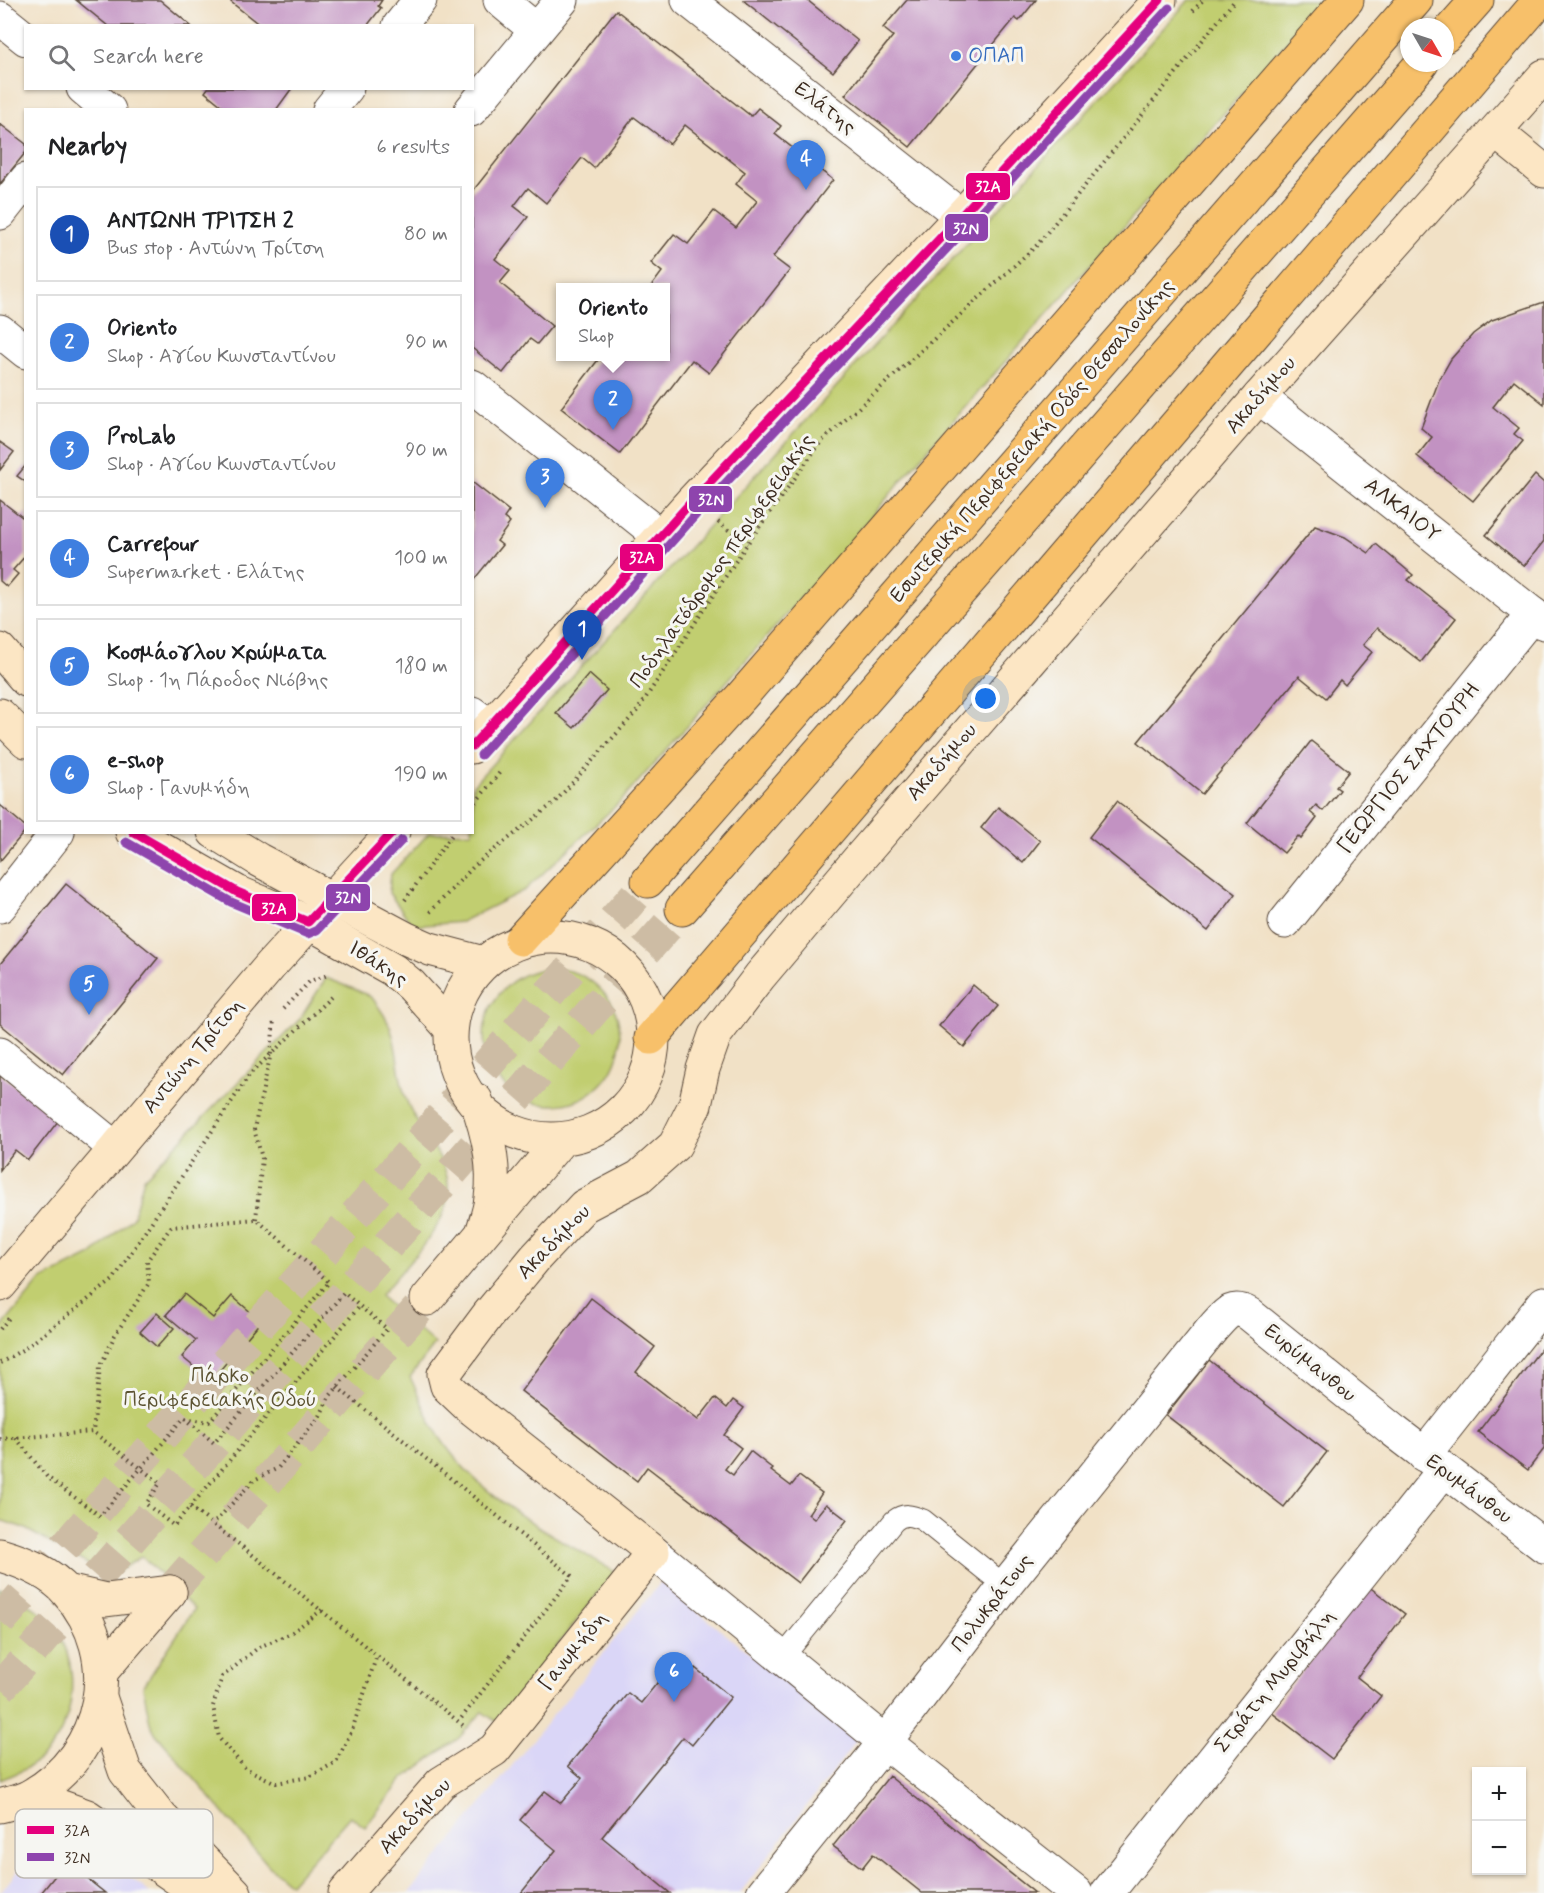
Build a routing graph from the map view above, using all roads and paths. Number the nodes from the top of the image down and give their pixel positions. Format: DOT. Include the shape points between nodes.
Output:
graph roads {
  1 [pos="420,0"];
  2 [pos="500,0"];
  3 [pos="562,0"];
  4 [pos="688,0"];
  5 [pos="1161,0"];
  6 [pos="1235,0"];
  7 [pos="1347,0"];
  8 [pos="1416,0"];
  9 [pos="1477,0"];
  10 [pos="1540,0"];
  11 [pos="0,18"];
  12 [pos="401,24"];
  13 [pos="1454,26"];
  14 [pos="536,30"];
  15 [pos="24,37"];
  16 [pos="1414,72"];
  17 [pos="1544,76"];
  18 [pos="344,90"];
  19 [pos="331,108"];
  20 [pos="473,108"];
  21 [pos="1496,132"];
  22 [pos="1544,171"];
  23 [pos="24,183"];
  24 [pos="0,213"];
  25 [pos="961,216"];
  26 [pos="0,331"];
  27 [pos="24,350"];
  28 [pos="474,388"];
  29 [pos="1259,396"];
  30 [pos="660,536"];
  31 [pos="1539,618"];
  32 [pos="0,715"];
  33 [pos="479,729"];
  34 [pos="24,739"];
  35 [pos="56,834"];
  36 [pos="136,834"];
  37 [pos="217,834"];
  38 [pos="391,834"];
  39 [pos="453,834"];
  40 [pos="648,881"];
  41 [pos="332,898"];
  42 [pos="0,906"];
  43 [pos="682,909"];
  44 [pos="429,913"];
  45 [pos="308,922"];
  46 [pos="1285,922"];
  47 [pos="385,927"];
  48 [pos="521,939"];
  49 [pos="483,963"];
  50 [pos="332,996"];
  51 [pos="274,1019"];
  52 [pos="451,1029"];
  53 [pos="651,1038"];
  54 [pos="271,1053"];
  55 [pos="0,1054"];
  56 [pos="476,1100"];
  57 [pos="561,1140"];
  58 [pos="115,1148"];
  59 [pos="256,1219"];
  60 [pos="483,1233"];
  61 [pos="0,1285"];
  62 [pos="427,1299"];
  63 [pos="1544,1304"];
  64 [pos="360,1306"];
  65 [pos="1224,1317"];
  66 [pos="0,1363"];
  67 [pos="337,1387"];
  68 [pos="184,1418"];
  69 [pos="1394,1431"];
  70 [pos="93,1432"];
  71 [pos="16,1438"];
  72 [pos="0,1439"];
  73 [pos="1434,1462"];
  74 [pos="141,1469"];
  75 [pos="190,1507"];
  76 [pos="213,1524"];
  77 [pos="1544,1546"];
  78 [pos="653,1552"];
  79 [pos="0,1555"];
  80 [pos="1005,1586"];
  81 [pos="67,1591"];
  82 [pos="322,1610"];
  83 [pos="377,1655"];
  84 [pos="782,1658"];
  85 [pos="101,1684"];
  86 [pos="459,1721"];
  87 [pos="885,1742"];
  88 [pos="494,1750"];
  89 [pos="31,1796"];
  90 [pos="0,1806"];
  91 [pos="67,1809"];
  92 [pos="154,1809"];
  93 [pos="213,1871"];
  94 [pos="176,1878"];
  95 [pos="198,1893"];
  96 [pos="235,1893"];
  97 [pos="345,1893"];
  98 [pos="763,1893"];
  99 [pos="1076,1893"];
  100 [pos="1107,1893"];
  1 -- 12 [label="street"];
  2 -- 14 [label="street"];
  3 -- 14 [label="street"];
  4 -- 25 [label="street, Ελάτης"];
  5 -- 25 [label="street"];
  6 -- 44 [label="path, Ποδηλατόδρομος περιφερειακής" via="1037,245 821,442 747,544 637,711 555,802 475,865"];
  7 -- 48 [label="highway" via="741,697"];
  8 -- 40 [label="highway, Εσωτερική Περιφερειακή Οδός Θεσσαλονίκης"];
  9 -- 13 [label="highway"];
  10 -- 53 [label="highway"];
  11 -- 15 [label="street"];
  14 -- 20 [label="street"];
  16 -- 43 [label="highway"];
  17 -- 21 [label="street, Ακαδήμου"];
  18 -- 19 [label="street"];
  21 -- 22 [label="street"];
  21 -- 29 [label="street, Ακαδήμου"];
  23 -- 24 [label="street"];
  25 -- 30 [label="street"];
  26 -- 27 [label="street"];
  28 -- 30 [label="street"];
  29 -- 31 [label="street, ΑΛΚΑΙΟΥ"];
  29 -- 78 [label="street, Ακαδήμου" via="760,976 715,1035 695,1105 675,1145 639,1177 584,1206 536,1257 444,1374 447,1386 466,1404"];
  30 -- 33 [label="street"];
  31 -- 46 [label="street, ΓΕΩΡΓΙΟΣ ΣΑΧΤΟΥΡΗ"];
  32 -- 34 [label="street"];
  35 -- 42 [label="street"];
  36 -- 45 [label="street, Ιθάκης" via="237,892"];
  37 -- 41 [label="street, Ιθάκης"];
  38 -- 41 [label="street, Αντώνη Τρίτση"];
  39 -- 47 [label="path"];
  41 -- 45 [label="street, Αντώνη Τρίτση"];
  41 -- 47 [label="street, Ιθάκης"];
  45 -- 52 [label="street, Ιθάκης" via="393,970"];
  45 -- 58 [label="street, Αντώνη Τρίτση"];
  47 -- 49 [label="street, Ιθάκης" via="430,949"];
  48 -- 49 [label="street"];
  48 -- 53 [label="street" via="543,935 567,938 612,959 640,993"];
  49 -- 52 [label="street" via="456,1000"];
  50 -- 54 [label="path"];
  51 -- 54 [label="path"];
  52 -- 56 [label="street" via="453,1058"];
  53 -- 57 [label="street" via="639,1090 619,1116 589,1136"];
  54 -- 59 [label="path" via="254,1129 262,1158"];
  54 -- 66 [label="path" via="250,1074 113,1280 27,1347"];
  55 -- 58 [label="street"];
  56 -- 57 [label="street" via="518,1133"];
  56 -- 60 [label="street" via="484,1122 491,1171 492,1197"];
  57 -- 60 [label="street"];
  58 -- 61 [label="street, Αντώνη Τρίτση"];
  59 -- 68 [label="path" via="329,1282 209,1422"];
  59 -- 70 [label="path" via="171,1227 147,1261 149,1283 115,1335 100,1367"];
  60 -- 62 [label="street"];
  63 -- 73 [label="street, Στράτη Μυριβήλη"];
  64 -- 67 [label="path" via="387,1329"];
  64 -- 68 [label="path" via="344,1293 214,1443"];
  64 -- 75 [label="path"];
  65 -- 69 [label="street, Ευρύμανθου" via="1235,1309 1250,1314"];
  65 -- 80 [label="street, Πολυκράτους"];
  67 -- 76 [label="path" via="320,1416 278,1468 254,1480"];
  67 -- 86 [label="path" via="572,1576"];
  68 -- 74 [label="path"];
  69 -- 73 [label="street, Ερυμάνθου"];
  70 -- 71 [label="path"];
  70 -- 74 [label="path"];
  71 -- 72 [label="path"];
  71 -- 74 [label="path" via="47,1477 100,1516"];
  73 -- 77 [label="street, Ερυμάνθου"];
  73 -- 100 [label="street, Στράτη Μυριβήλη"];
  74 -- 75 [label="path" via="160,1483 146,1504 174,1526"];
  75 -- 76 [label="path"];
  76 -- 82 [label="path"];
  78 -- 84 [label="street"];
  78 -- 88 [label="street, Γανυμήδη"];
  79 -- 81 [label="street" via="25,1562"];
  80 -- 84 [label="lane" via="922,1520 900,1516"];
  80 -- 87 [label="street, Πολυκράτους"];
  81 -- 85 [label="street" via="91,1629"];
  81 -- 85 [label="street" via="106,1600 170,1592"];
  82 -- 83 [label="path"];
  82 -- 83 [label="path" via="291,1633 259,1647 222,1677 213,1706 219,1738 245,1768 276,1783 309,1777 336,1762 352,1730"];
  83 -- 86 [label="path"];
  84 -- 87 [label="street"];
  85 -- 89 [label="street" via="93,1725 80,1751 61,1774"];
  85 -- 92 [label="street" via="125,1771"];
  86 -- 88 [label="path"];
  87 -- 98 [label="street, Πολυκράτους"];
  87 -- 99 [label="street"];
  88 -- 97 [label="street, Ακαδήμου" via="441,1783"];
  89 -- 90 [label="street"];
  89 -- 91 [label="street"];
  93 -- 96 [label="street"];
  94 -- 95 [label="street"];
}
